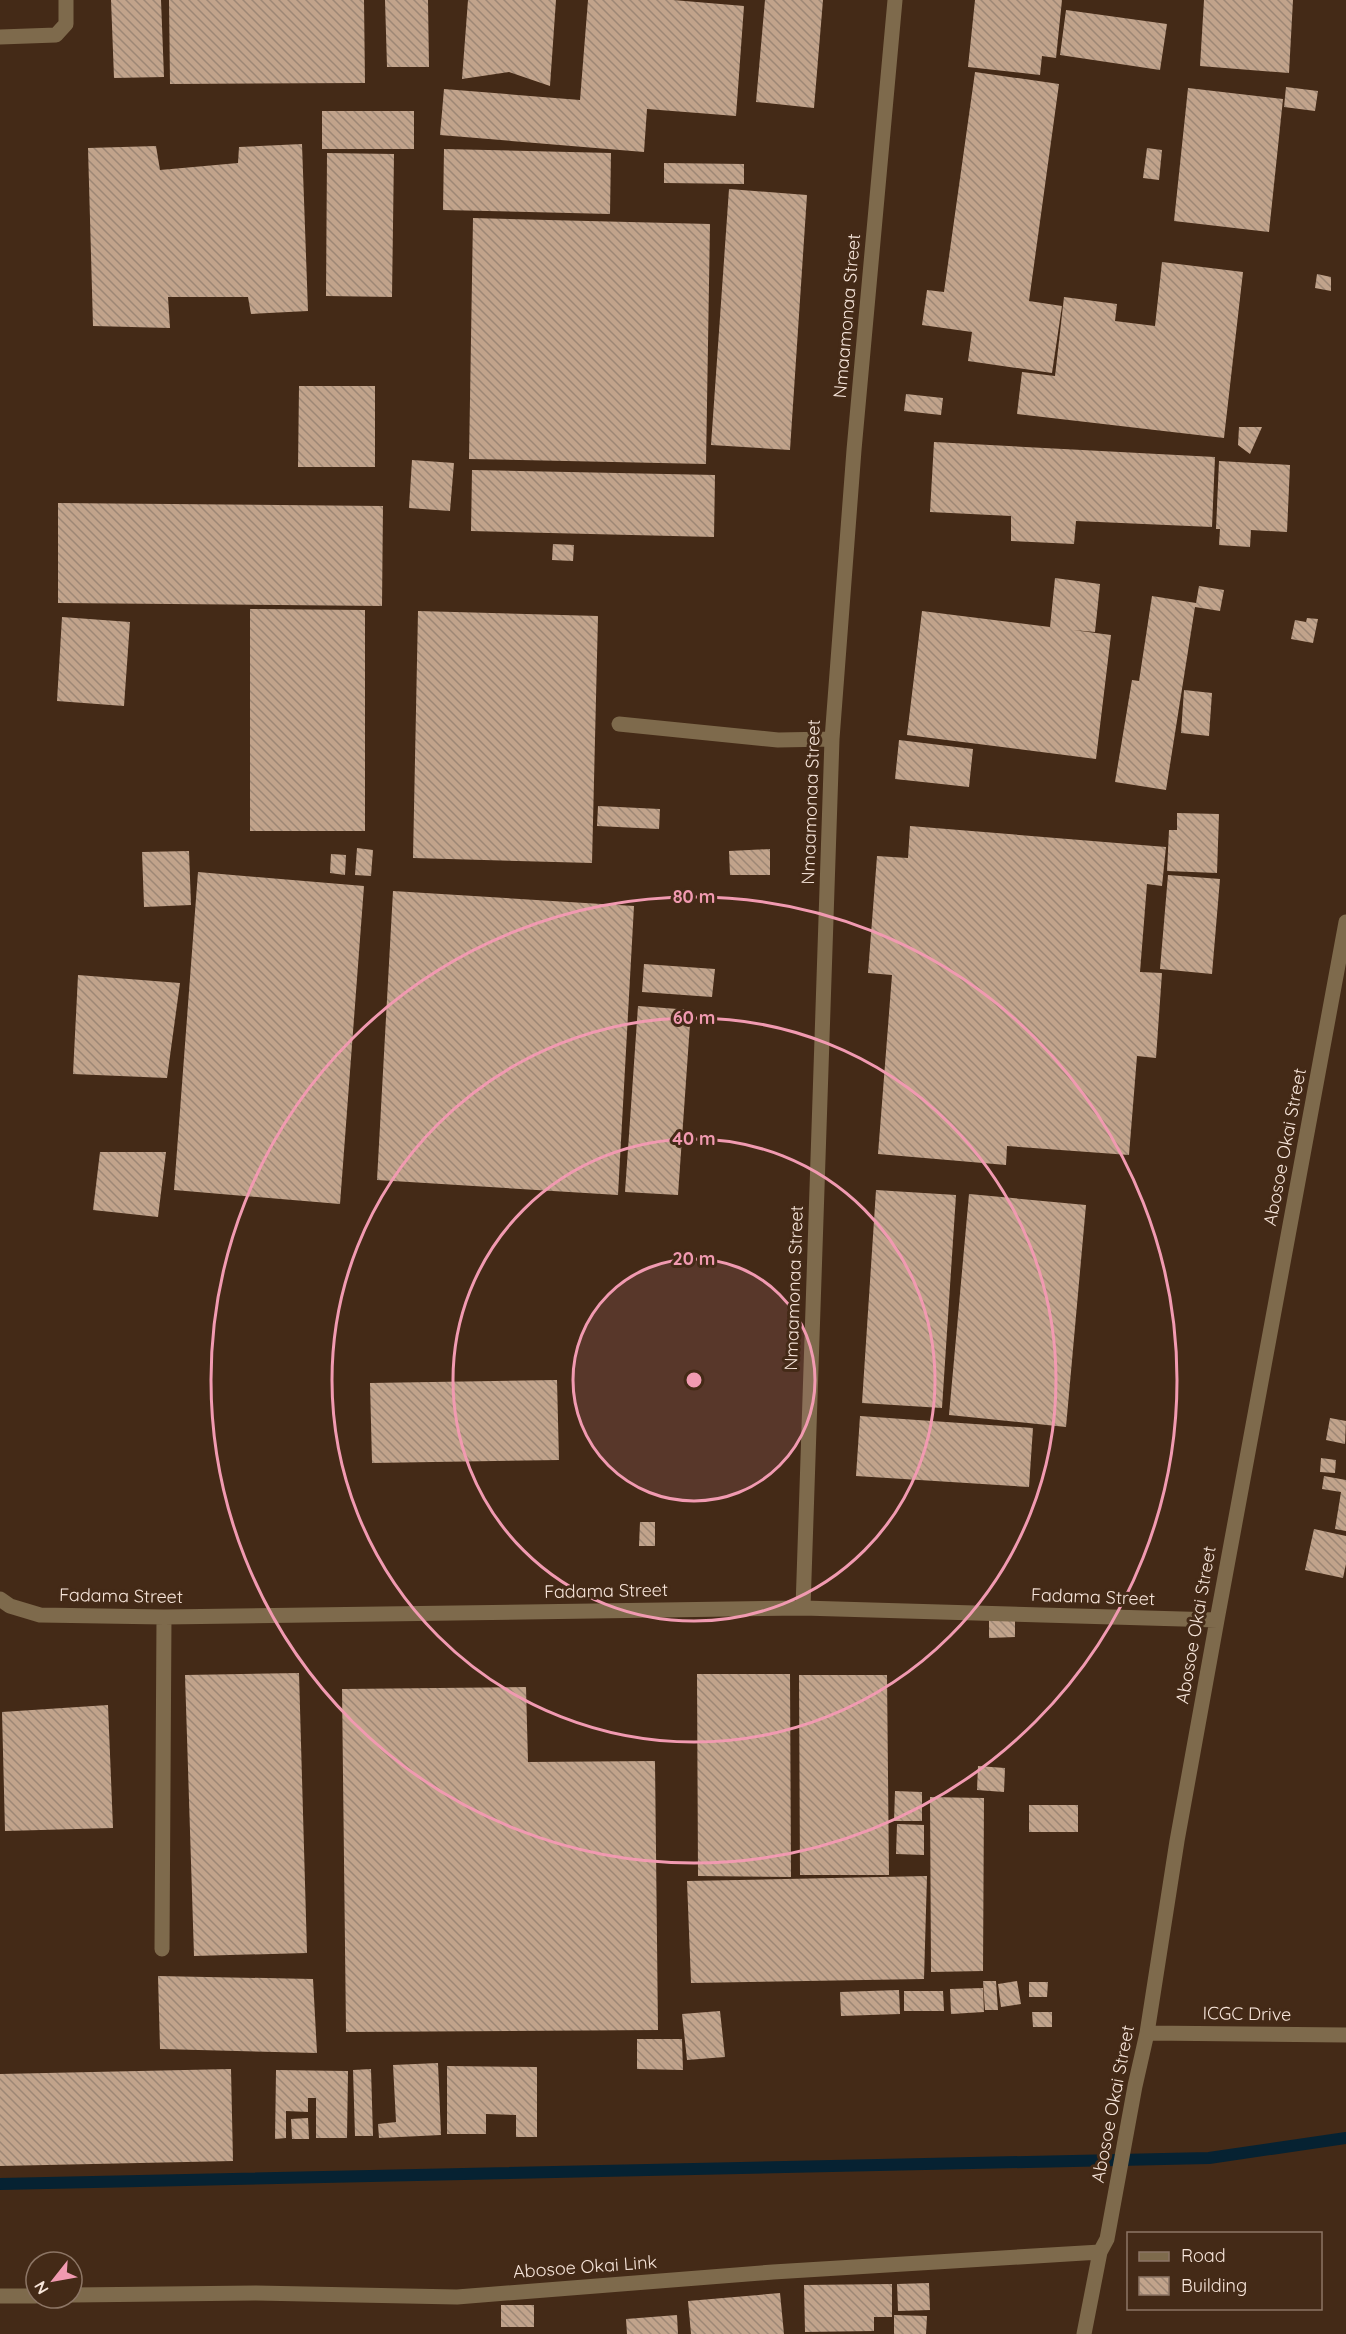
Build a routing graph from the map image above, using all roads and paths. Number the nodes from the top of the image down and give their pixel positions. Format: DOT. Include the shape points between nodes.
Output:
graph roads {
  1 [pos="66,0"];
  2 [pos="895,0"];
  3 [pos="0,37"];
  4 [pos="619,724"];
  5 [pos="832,739"];
  6 [pos="1346,922"];
  7 [pos="0,1599"];
  8 [pos="803,1608"];
  9 [pos="164,1617"];
  10 [pos="1217,1620"];
  11 [pos="162,1948"];
  12 [pos="1147,2033"];
  13 [pos="1346,2035"];
  14 [pos="1103,2246"];
  15 [pos="84,2295"];
  16 [pos="0,2296"];
  17 [pos="24,2296"];
  18 [pos="1084,2334"];
  1 -- 3 [label="street" via="66,24 56,35"];
  2 -- 5 [label="street, Nmaamonaa Street"];
  4 -- 5 [label="street" via="778,740"];
  5 -- 8 [label="street, Nmaamonaa Street"];
  6 -- 10 [label="street, Abosoe Okai Street"];
  7 -- 9 [label="street, Fadama Street" via="40,1615"];
  8 -- 9 [label="street, Fadama Street"];
  8 -- 10 [label="street, Fadama Street"];
  9 -- 11 [label="street"];
  10 -- 12 [label="street, Abosoe Okai Street"];
  12 -- 13 [label="street, ICGC Drive"];
  12 -- 14 [label="street, Abosoe Okai Street"];
  14 -- 15 [label="street, Abosoe Okai Link" via="457,2297"];
  14 -- 18 [label="street, Abosoe Okai Street"];
  16 -- 17 [label="street"];
}
